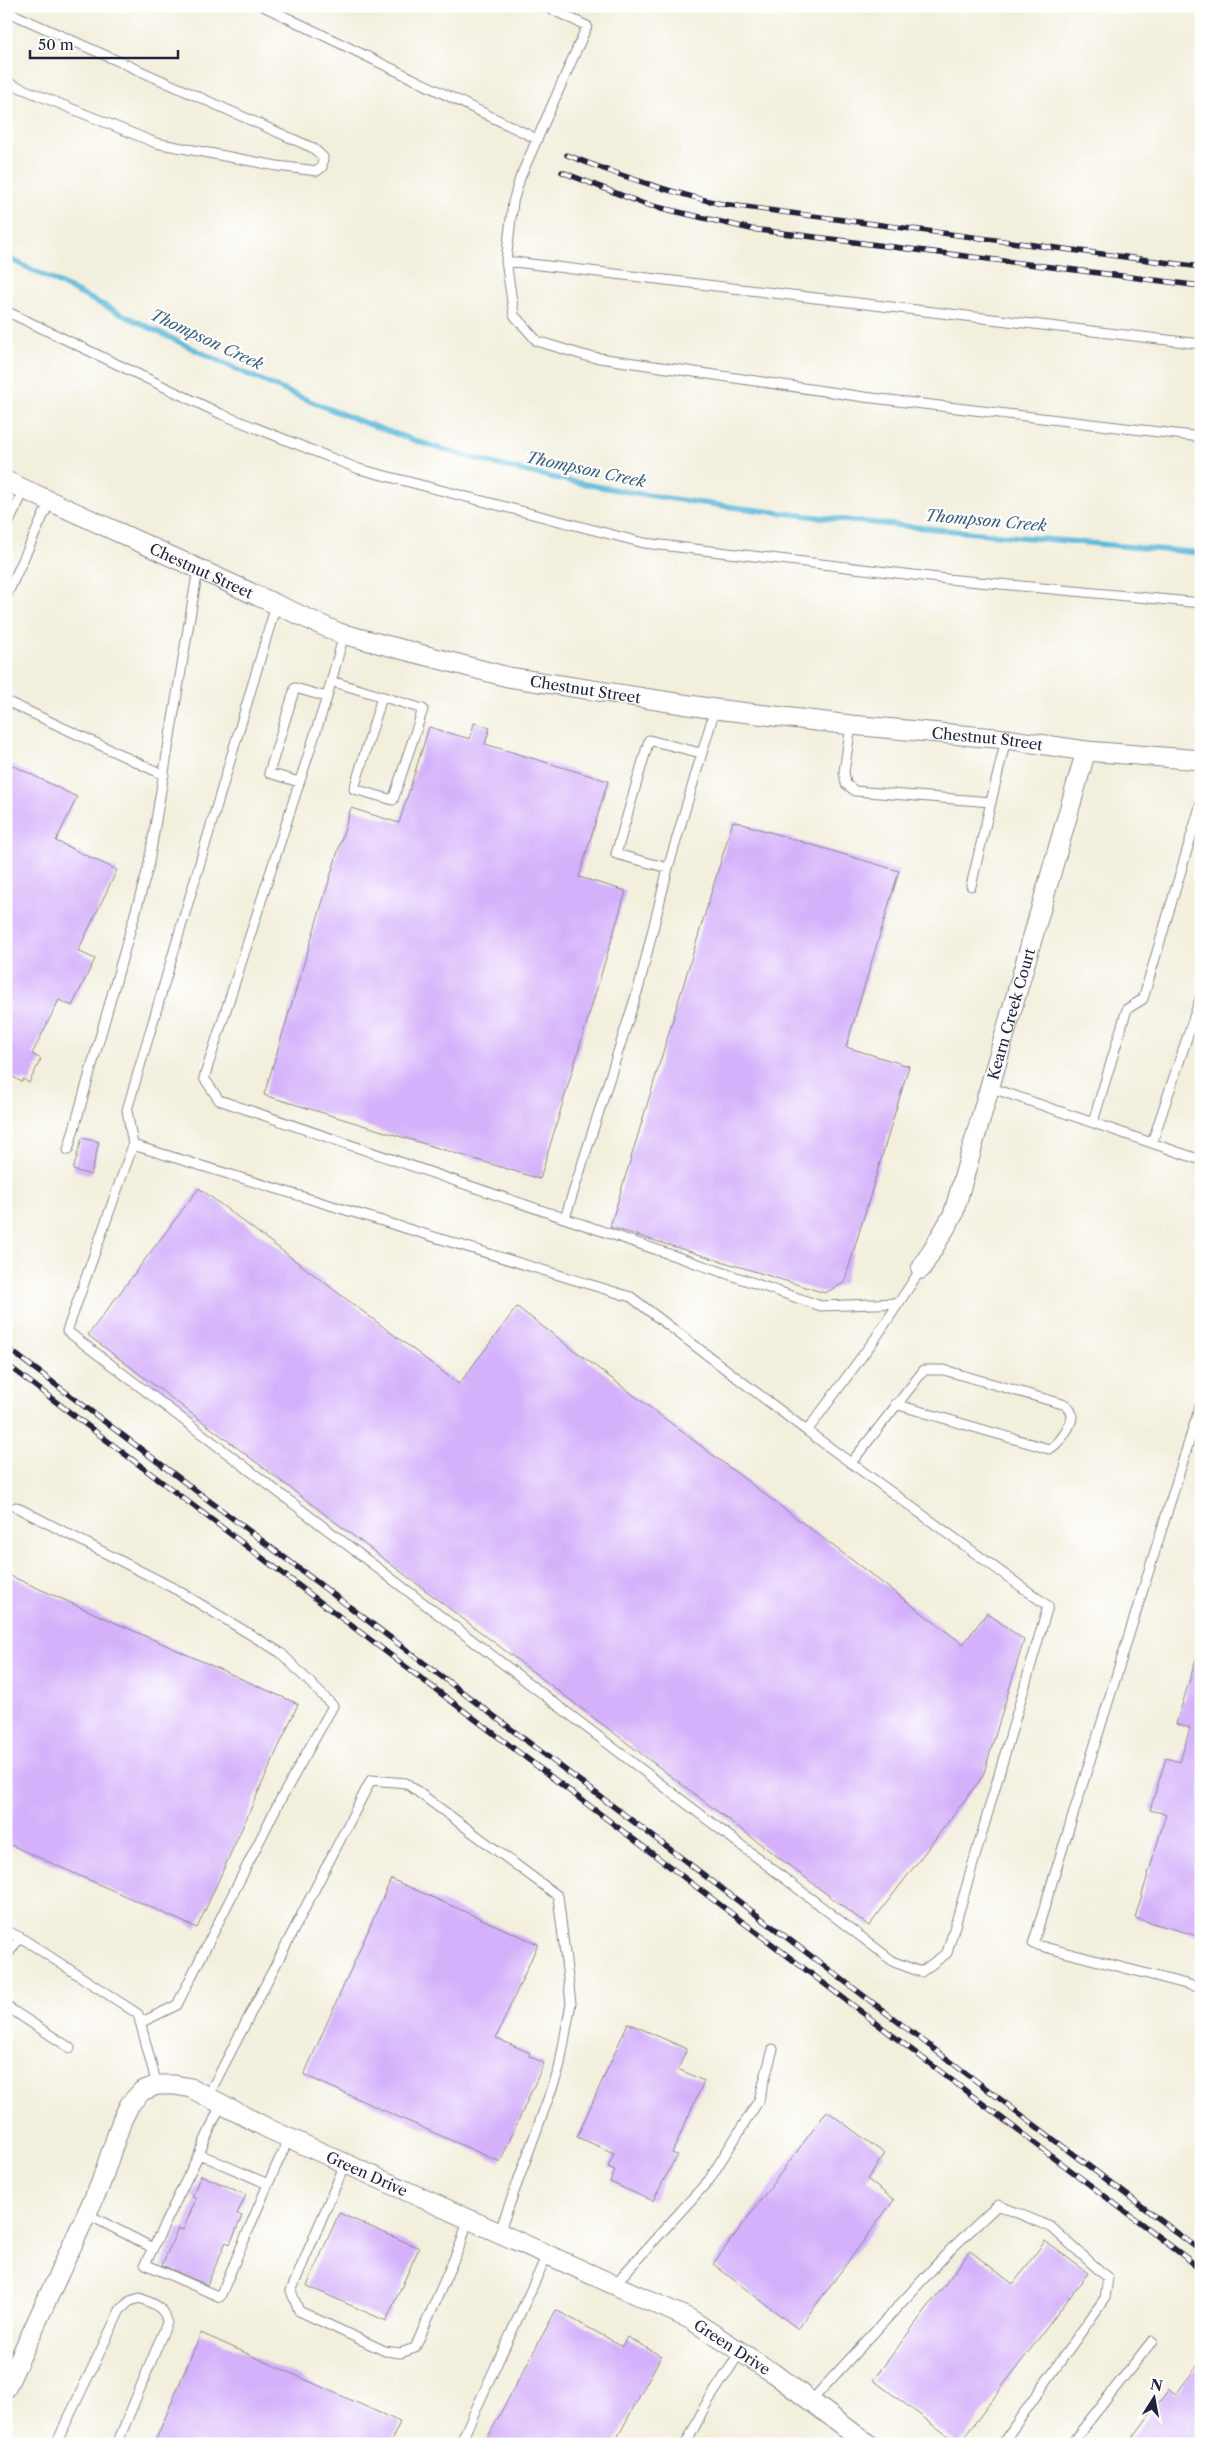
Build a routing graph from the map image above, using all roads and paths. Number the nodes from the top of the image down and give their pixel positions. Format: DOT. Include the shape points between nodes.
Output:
graph roads {
  1 [pos="263,6"];
  2 [pos="544,6"];
  3 [pos="6,11"];
  4 [pos="6,82"];
  5 [pos="537,139"];
  6 [pos="506,261"];
  7 [pos="6,311"];
  8 [pos="1201,344"];
  9 [pos="1201,437"];
  10 [pos="6,480"];
  11 [pos="25,489"];
  12 [pos="50,501"];
  13 [pos="6,528"];
  14 [pos="198,568"];
  15 [pos="6,597"];
  16 [pos="1201,603"];
  17 [pos="276,605"];
  18 [pos="344,634"];
  19 [pos="331,681"];
  20 [pos="327,697"];
  21 [pos="382,697"];
  22 [pos="6,701"];
  23 [pos="715,709"];
  24 [pos="851,725"];
  25 [pos="1006,738"];
  26 [pos="1086,751"];
  27 [pos="701,753"];
  28 [pos="1201,760"];
  29 [pos="164,775"];
  30 [pos="300,782"];
  31 [pos="992,802"];
  32 [pos="1201,803"];
  33 [pos="668,868"];
  34 [pos="971,886"];
  35 [pos="1201,996"];
  36 [pos="989,1087"];
  37 [pos="1092,1122"];
  38 [pos="1152,1143"];
  39 [pos="133,1146"];
  40 [pos="68,1150"];
  41 [pos="1198,1160"];
  42 [pos="565,1218"];
  43 [pos="921,1269"];
  44 [pos="899,1302"];
  45 [pos="1201,1403"];
  46 [pos="895,1404"];
  47 [pos="808,1431"];
  48 [pos="851,1462"];
  49 [pos="16,1506"];
  50 [pos="6,1931"];
  51 [pos="20,1937"];
  52 [pos="6,1957"];
  53 [pos="1201,1988"];
  54 [pos="6,2006"];
  55 [pos="140,2024"];
  56 [pos="70,2048"];
  57 [pos="773,2049"];
  58 [pos="157,2085"];
  59 [pos="215,2100"];
  60 [pos="289,2138"];
  61 [pos="199,2154"];
  62 [pos="345,2164"];
  63 [pos="268,2184"];
  64 [pos="87,2214"];
  65 [pos="468,2219"];
  66 [pos="499,2233"];
  67 [pos="153,2248"];
  68 [pos="547,2255"];
  69 [pos="614,2285"];
  70 [pos="1152,2341"];
  71 [pos="741,2351"];
  72 [pos="6,2388"];
  73 [pos="811,2401"];
  74 [pos="860,2441"];
  75 [pos="56,2444"];
  76 [pos="117,2444"];
  77 [pos="460,2444"];
  78 [pos="686,2444"];
  79 [pos="1002,2444"];
  80 [pos="1071,2444"];
  1 -- 5 [label="lane"];
  2 -- 5 [label="lane" via="587,26"];
  3 -- 4 [label="lane" via="313,148 320,152 323,162 317,171 156,144"];
  5 -- 6 [label="lane" via="520,178"];
  6 -- 8 [label="lane"];
  6 -- 9 [label="lane" via="514,315 537,341 586,356 864,397"];
  7 -- 16 [label="lane" via="221,414 359,469 644,543 947,579"];
  10 -- 11 [label="street, Chestnut Street"];
  11 -- 12 [label="street, Chestnut Street"];
  11 -- 13 [label="lane"];
  12 -- 14 [label="street, Chestnut Street"];
  12 -- 15 [label="lane"];
  14 -- 17 [label="street, Chestnut Street"];
  14 -- 29 [label="lane"];
  17 -- 18 [label="street, Chestnut Street"];
  17 -- 39 [label="lane" via="127,1110"];
  18 -- 19 [label="lane"];
  18 -- 23 [label="street, Chestnut Street" via="508,677"];
  19 -- 20 [label="lane"];
  19 -- 21 [label="lane"];
  20 -- 30 [label="lane"];
  20 -- 30 [label="lane" via="295,688 269,773"];
  21 -- 21 [label="lane" via="354,790 393,800 423,709"];
  22 -- 29 [label="lane"];
  23 -- 24 [label="street, Chestnut Street"];
  23 -- 27 [label="lane"];
  24 -- 25 [label="street, Chestnut Street"];
  24 -- 31 [label="lane" via="844,772 846,784 855,791"];
  25 -- 26 [label="street, Chestnut Street"];
  25 -- 31 [label="lane"];
  26 -- 28 [label="street, Chestnut Street"];
  26 -- 36 [label="street, Kearn Creek Court"];
  27 -- 33 [label="lane"];
  27 -- 33 [label="lane" via="649,740 616,854"];
  29 -- 40 [label="lane" via="148,868"];
  30 -- 42 [label="lane" via="204,1078 219,1100"];
  31 -- 34 [label="lane"];
  32 -- 37 [label="lane" via="1143,999 1127,1008"];
  33 -- 42 [label="lane" via="639,986"];
  35 -- 38 [label="lane"];
  36 -- 37 [label="lane"];
  36 -- 43 [label="street, Kearn Creek Court" via="953,1215"];
  37 -- 38 [label="lane"];
  38 -- 41 [label="lane"];
  39 -- 47 [label="lane" via="631,1297"];
  39 -- 48 [label="lane" via="67,1331 894,1962 920,1972 947,1954 1048,1606"];
  42 -- 44 [label="lane" via="821,1306"];
  43 -- 44 [label="lane"];
  44 -- 47 [label="lane"];
  45 -- 53 [label="lane" via="1033,1944"];
  46 -- 46 [label="lane" via="1049,1449 1056,1446 1072,1418 1066,1405 933,1369 924,1370"];
  46 -- 48 [label="lane"];
  47 -- 48 [label="lane"];
  49 -- 55 [label="lane" via="177,1590 281,1653 333,1706 278,1804 177,2005"];
  50 -- 51 [label="lane"];
  51 -- 52 [label="lane"];
  51 -- 55 [label="lane" via="138,2014"];
  54 -- 56 [label="lane"];
  55 -- 58 [label="lane"];
  57 -- 69 [label="lane" via="759,2100 709,2180"];
  58 -- 59 [label="street, Green Drive" via="191,2088"];
  58 -- 64 [label="street" via="142,2092 130,2104"];
  59 -- 60 [label="street, Green Drive"];
  59 -- 61 [label="lane"];
  59 -- 66 [label="lane" via="371,1780 406,1783 558,1896 571,2003 559,2069"];
  60 -- 62 [label="street, Green Drive"];
  60 -- 63 [label="lane"];
  61 -- 63 [label="lane"];
  61 -- 67 [label="lane"];
  62 -- 65 [label="street, Green Drive"];
  62 -- 65 [label="lane" via="291,2291 300,2311 385,2351 400,2353 415,2348 461,2243"];
  63 -- 67 [label="lane" via="220,2297 145,2264"];
  64 -- 67 [label="lane"];
  64 -- 72 [label="street"];
  65 -- 66 [label="street, Green Drive"];
  66 -- 68 [label="street, Green Drive"];
  68 -- 69 [label="street, Green Drive"];
  68 -- 77 [label="lane"];
  69 -- 71 [label="street, Green Drive" via="690,2319"];
  70 -- 80 [label="lane"];
  71 -- 73 [label="street, Green Drive"];
  71 -- 78 [label="lane" via="705,2406"];
  73 -- 74 [label="street, Green Drive"];
  73 -- 79 [label="lane" via="951,2249 998,2205 1052,2227 1108,2278 1105,2298"];
  75 -- 76 [label="lane" via="120,2310 130,2301 140,2298 161,2308 167,2323"];
}
